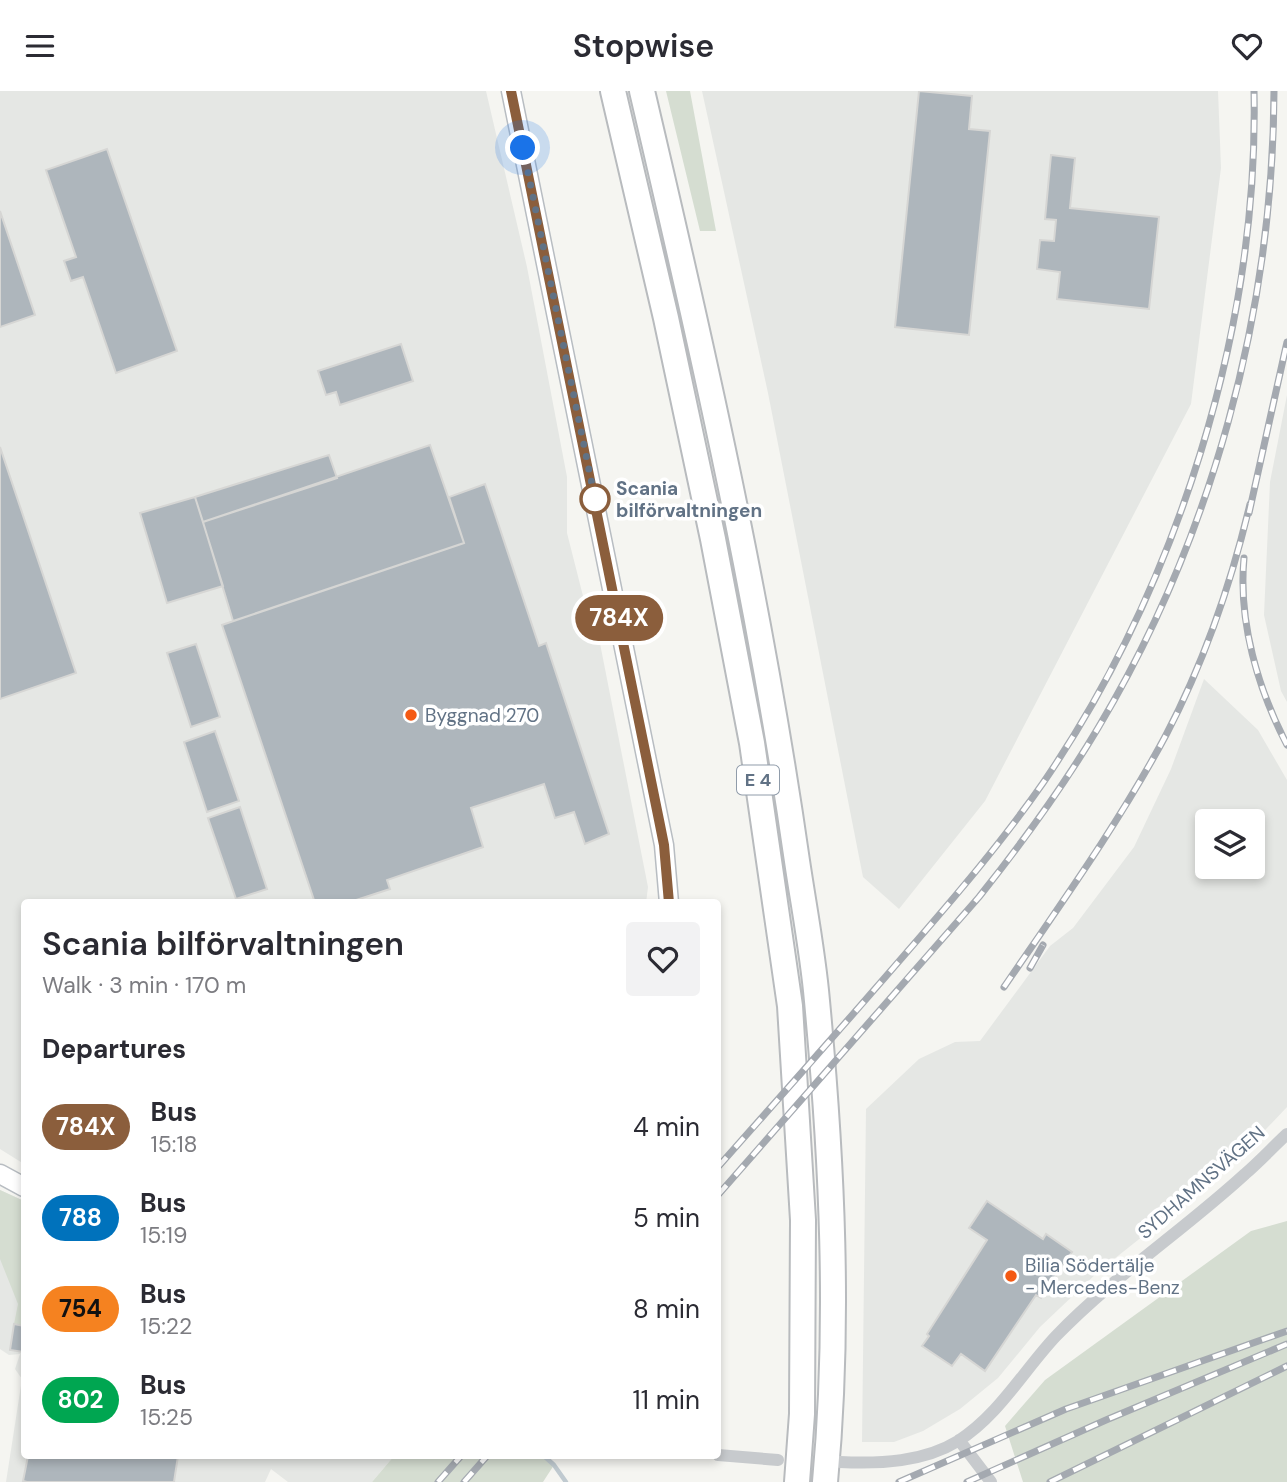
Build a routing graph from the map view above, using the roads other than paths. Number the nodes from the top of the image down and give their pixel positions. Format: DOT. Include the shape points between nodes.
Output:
graph roads {
  1 [pos="511,91"];
  2 [pos="613,91"];
  3 [pos="642,91"];
  4 [pos="669,899"];
  5 [pos="1287,1134"];
  6 [pos="0,1174"];
  7 [pos="21,1185"];
  8 [pos="959,1440"];
  9 [pos="721,1455"];
  10 [pos="778,1460"];
  11 [pos="840,1462"];
  12 [pos="797,1482"];
  13 [pos="825,1482"];
  14 [pos="991,1482"];
  1 -- 4 [label="main road" via="661,832"];
  2 -- 12 [label="highway, E 4" via="713,539 752,743 790,1006 803,1220"];
  3 -- 13 [label="highway, E 4" via="694,313 780,739 817,999 832,1218"];
  5 -- 8 [label="street, SYDHAMNSVÄGEN" via="1115,1281 1056,1337 990,1414"];
  6 -- 7 [label="main road"];
  8 -- 11 [label="street, SYDHAMNSVÄGEN" via="909,1459"];
  8 -- 14 [label="street"];
  9 -- 10 [label="street"];
}
